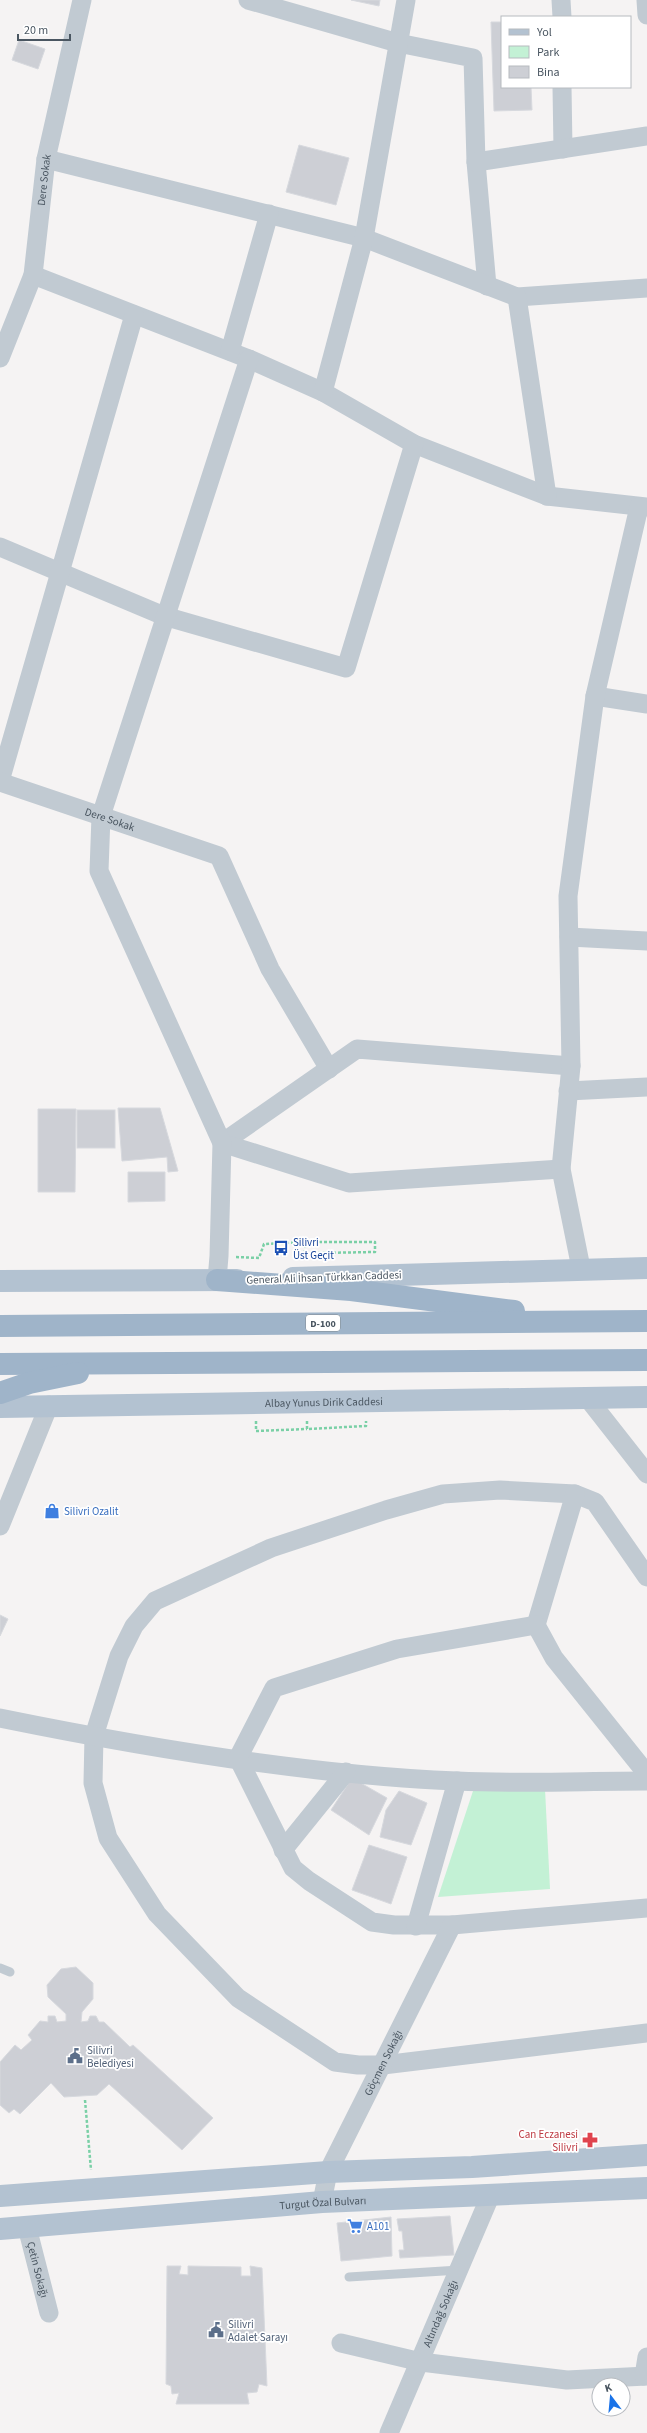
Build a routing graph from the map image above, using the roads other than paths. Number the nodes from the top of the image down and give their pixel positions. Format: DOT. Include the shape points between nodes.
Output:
graph roads {
  1 [pos="82,0"];
  2 [pos="248,0"];
  3 [pos="406,0"];
  4 [pos="562,0"];
  5 [pos="646,0"];
  6 [pos="647,14"];
  7 [pos="562,16"];
  8 [pos="398,44"];
  9 [pos="562,88"];
  10 [pos="647,136"];
  11 [pos="563,149"];
  12 [pos="46,159"];
  13 [pos="476,162"];
  14 [pos="269,214"];
  15 [pos="364,238"];
  16 [pos="33,275"];
  17 [pos="487,286"];
  18 [pos="647,288"];
  19 [pos="517,297"];
  20 [pos="134,315"];
  21 [pos="230,351"];
  22 [pos="0,358"];
  23 [pos="249,359"];
  24 [pos="323,392"];
  25 [pos="414,444"];
  26 [pos="547,496"];
  27 [pos="643,507"];
  28 [pos="0,547"];
  29 [pos="58,571"];
  30 [pos="164,616"];
  31 [pos="595,696"];
  32 [pos="647,704"];
  33 [pos="0,782"];
  34 [pos="101,816"];
  35 [pos="569,937"];
  36 [pos="647,941"];
  37 [pos="571,1066"];
  38 [pos="328,1069"];
  39 [pos="647,1087"];
  40 [pos="568,1091"];
  41 [pos="222,1143"];
  42 [pos="561,1169"];
  43 [pos="581,1268"];
  44 [pos="647,1268"];
  45 [pos="217,1280"];
  46 [pos="0,1281"];
  47 [pos="578,1321"];
  48 [pos="647,1321"];
  49 [pos="0,1326"];
  50 [pos="647,1360"];
  51 [pos="124,1363"];
  52 [pos="0,1364"];
  53 [pos="0,1393"];
  54 [pos="647,1398"];
  55 [pos="589,1400"];
  56 [pos="49,1405"];
  57 [pos="0,1407"];
  58 [pos="647,1474"];
  59 [pos="575,1494"];
  60 [pos="0,1526"];
  61 [pos="647,1577"];
  62 [pos="536,1625"];
  63 [pos="0,1718"];
  64 [pos="94,1736"];
  65 [pos="238,1758"];
  66 [pos="346,1772"];
  67 [pos="647,1774"];
  68 [pos="457,1781"];
  69 [pos="647,1781"];
  70 [pos="283,1850"];
  71 [pos="647,1908"];
  72 [pos="452,1925"];
  73 [pos="416,1926"];
  74 [pos="0,1968"];
  75 [pos="10,1972"];
  76 [pos="647,2033"];
  77 [pos="383,2064"];
  78 [pos="647,2155"];
  79 [pos="328,2172"];
  80 [pos="647,2188"];
  81 [pos="491,2194"];
  82 [pos="0,2196"];
  83 [pos="322,2202"];
  84 [pos="27,2227"];
  85 [pos="0,2229"];
  86 [pos="459,2270"];
  87 [pos="349,2277"];
  88 [pos="50,2313"];
  89 [pos="341,2343"];
  90 [pos="647,2357"];
  91 [pos="421,2362"];
  92 [pos="646,2376"];
  93 [pos="389,2433"];
  1 -- 12 [label="street, Dere Sokak"];
  2 -- 8 [label="street"];
  3 -- 8 [label="street"];
  4 -- 7 [label="street"];
  5 -- 6 [label="street"];
  8 -- 13 [label="street" via="473,58"];
  8 -- 15 [label="street"];
  9 -- 11 [label="street"];
  10 -- 11 [label="street"];
  11 -- 13 [label="street"];
  12 -- 14 [label="street"];
  12 -- 16 [label="street, Dere Sokak"];
  13 -- 17 [label="street"];
  14 -- 15 [label="street"];
  14 -- 21 [label="street"];
  15 -- 17 [label="street"];
  15 -- 24 [label="street"];
  16 -- 20 [label="street"];
  16 -- 22 [label="street, Dere Sokak"];
  17 -- 19 [label="street"];
  18 -- 19 [label="street"];
  19 -- 26 [label="street"];
  20 -- 21 [label="street"];
  20 -- 29 [label="street"];
  21 -- 23 [label="street"];
  23 -- 24 [label="street"];
  23 -- 30 [label="street"];
  24 -- 25 [label="street"];
  25 -- 26 [label="street"];
  25 -- 30 [label="street" via="346,668"];
  26 -- 27 [label="street"];
  27 -- 31 [label="street"];
  28 -- 29 [label="street"];
  29 -- 30 [label="street"];
  29 -- 33 [label="street"];
  30 -- 34 [label="street"];
  31 -- 32 [label="street"];
  31 -- 35 [label="street" via="568,896"];
  33 -- 34 [label="street, Dere Sokak"];
  34 -- 38 [label="street, Dere Sokak" via="219,856 270,969"];
  34 -- 41 [label="street" via="98,871"];
  35 -- 36 [label="street"];
  35 -- 37 [label="street"];
  37 -- 38 [label="street" via="357,1049"];
  37 -- 40 [label="street"];
  38 -- 41 [label="street"];
  39 -- 40 [label="street"];
  40 -- 42 [label="street"];
  41 -- 42 [label="street" via="349,1183"];
  41 -- 45 [label="street"];
  42 -- 43 [label="street"];
  43 -- 44 [label="main road, General Ali İhsan Türkkan Caddesi"];
  43 -- 45 [label="main road, General Ali İhsan Türkkan Caddesi"];
  45 -- 46 [label="main road, General Ali İhsan Türkkan Caddesi"];
  45 -- 47 [label="highway" via="351,1290"];
  47 -- 48 [label="highway, D-100"];
  47 -- 49 [label="highway, D-100"];
  50 -- 51 [label="highway"];
  51 -- 52 [label="highway"];
  51 -- 53 [label="highway" via="28,1383"];
  54 -- 55 [label="main road, Albay Yunus Dirik Caddesi"];
  55 -- 56 [label="main road, Albay Yunus Dirik Caddesi"];
  55 -- 58 [label="street"];
  56 -- 57 [label="main road, Albay Yunus Dirik Caddesi"];
  56 -- 60 [label="street"];
  59 -- 61 [label="street" via="595,1502"];
  59 -- 62 [label="street"];
  59 -- 64 [label="street" via="500,1490 443,1494 271,1548 156,1601 134,1626 119,1656"];
  62 -- 65 [label="street" via="397,1649 274,1688"];
  62 -- 67 [label="street" via="554,1658"];
  63 -- 64 [label="street"];
  64 -- 65 [label="street"];
  64 -- 77 [label="street" via="93,1783 108,1838 157,1914 238,1998 335,2062 358,2065"];
  65 -- 66 [label="street"];
  65 -- 70 [label="street"];
  66 -- 68 [label="street"];
  66 -- 70 [label="street"];
  68 -- 69 [label="street"];
  68 -- 73 [label="street"];
  70 -- 73 [label="street" via="293,1868 372,1922"];
  71 -- 72 [label="street"];
  72 -- 73 [label="street"];
  72 -- 77 [label="street, Göçmen Sokağı"];
  74 -- 75 [label="lane"];
  76 -- 77 [label="street"];
  77 -- 79 [label="street, Göçmen Sokağı"];
  78 -- 79 [label="main road" via="472,2167"];
  79 -- 82 [label="main road"];
  79 -- 83 [label="street, Göçmen Sokağı"];
  80 -- 81 [label="main road, Turgut Özal Bulvarı"];
  81 -- 83 [label="main road, Turgut Özal Bulvarı"];
  81 -- 86 [label="street, Altındağ Sokağı"];
  83 -- 84 [label="main road, Turgut Özal Bulvarı"];
  84 -- 85 [label="main road, Turgut Özal Bulvarı"];
  84 -- 88 [label="street, Çetin Sokağı"];
  86 -- 87 [label="lane"];
  86 -- 91 [label="street, Altındağ Sokağı"];
  89 -- 91 [label="street"];
  90 -- 92 [label="street"];
  91 -- 92 [label="street" via="567,2380"];
  91 -- 93 [label="street, Altındağ Sokağı"];
}
